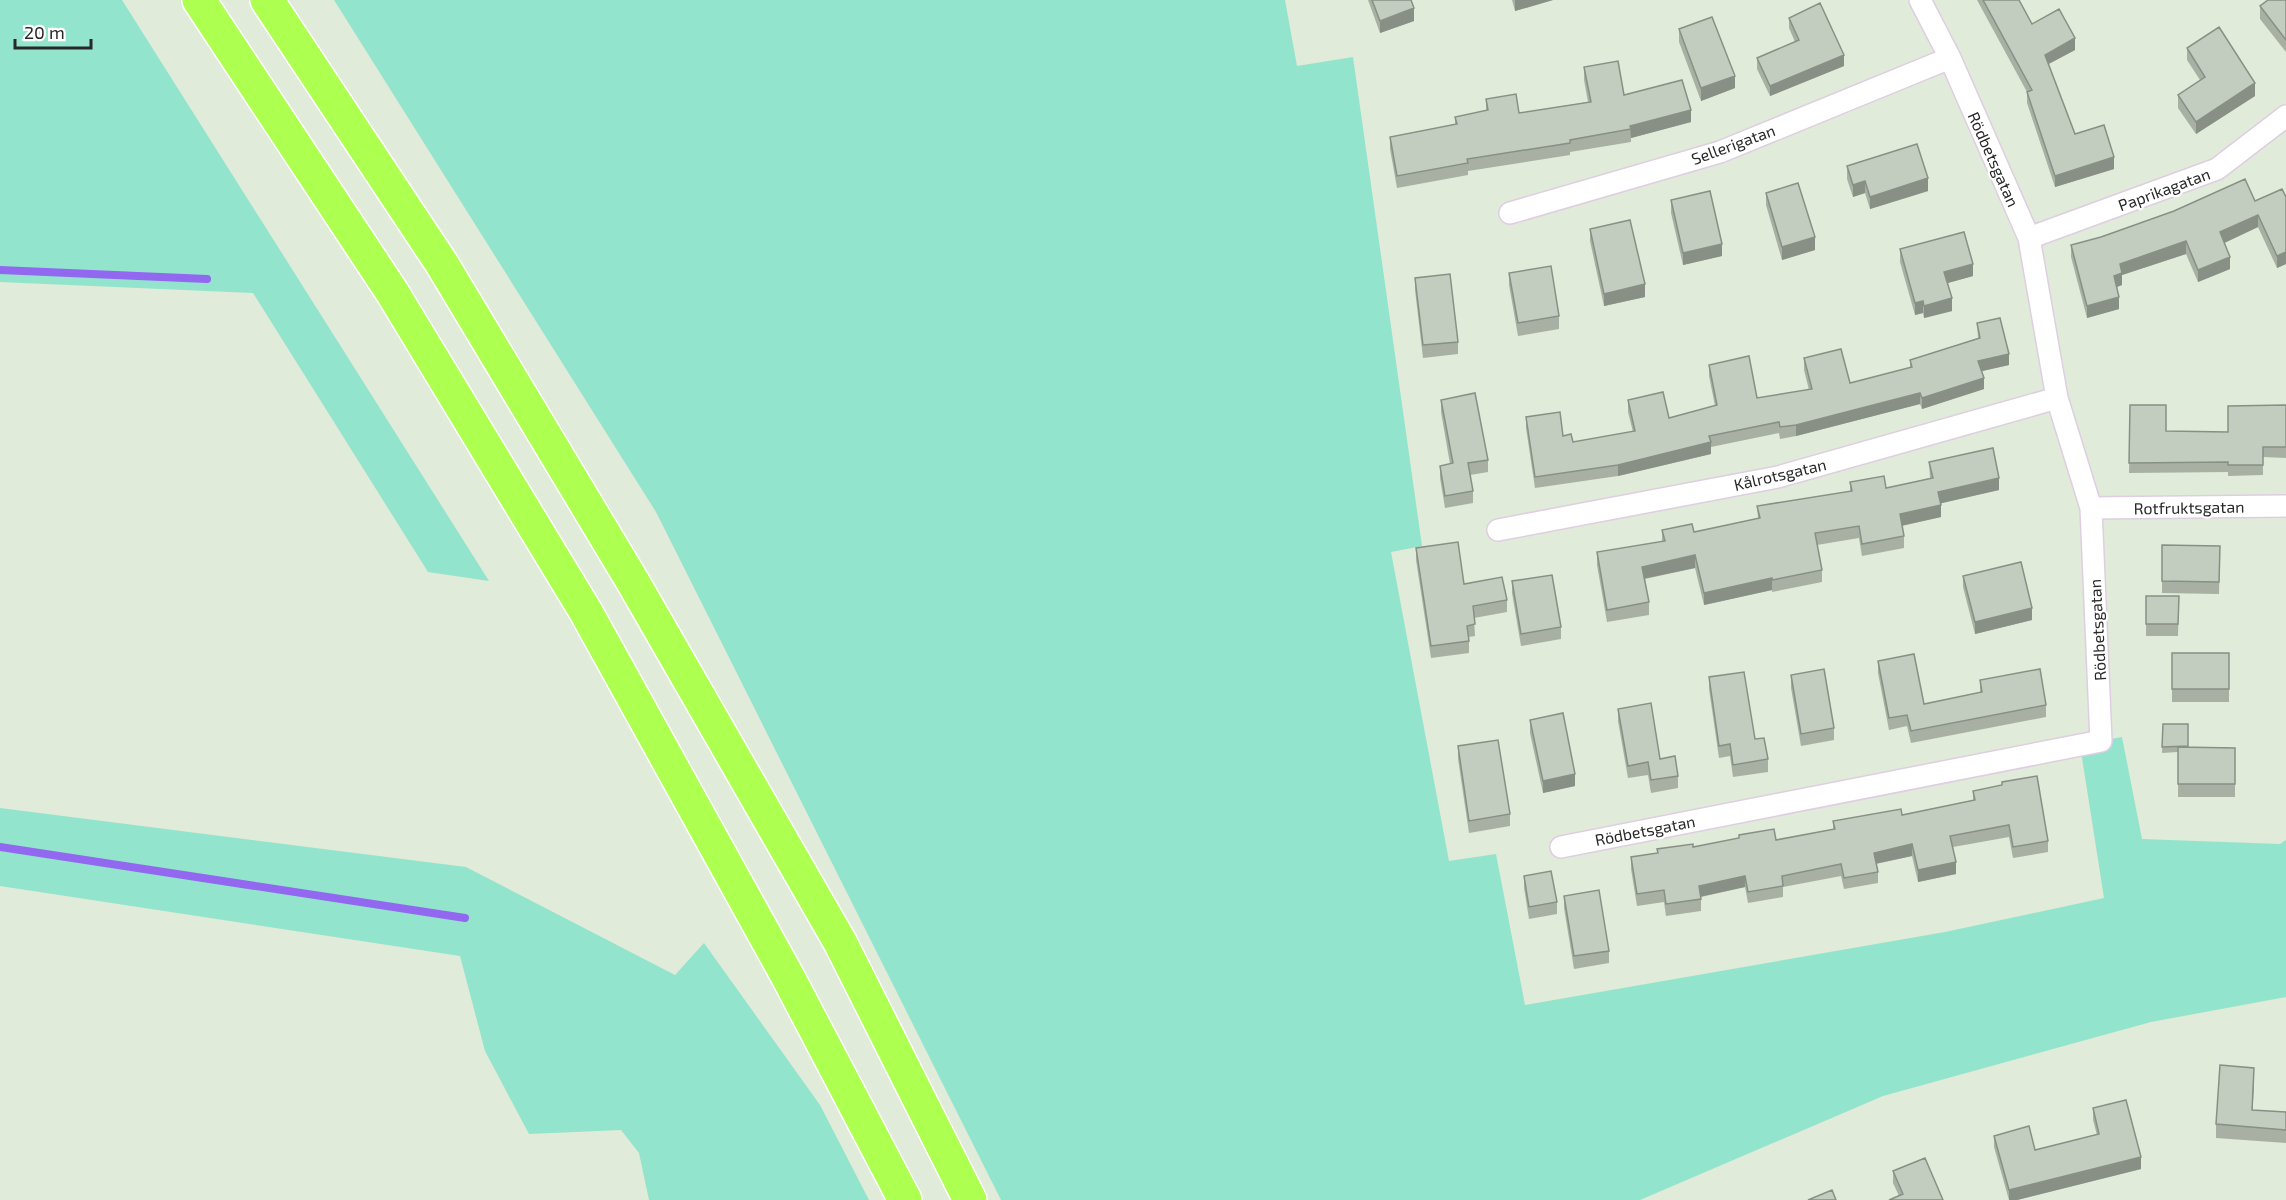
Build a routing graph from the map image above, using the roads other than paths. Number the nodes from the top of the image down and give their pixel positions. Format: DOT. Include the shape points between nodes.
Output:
graph roads {
  1 [pos="199,0"];
  2 [pos="267,0"];
  3 [pos="1920,0"];
  4 [pos="1950,58"];
  5 [pos="2286,116"];
  6 [pos="1510,213"];
  7 [pos="2029,238"];
  8 [pos="2057,398"];
  9 [pos="2286,506"];
  10 [pos="2091,508"];
  11 [pos="1498,530"];
  12 [pos="1561,847"];
  13 [pos="905,1200"];
  14 [pos="970,1200"];
  1 -- 13 [label="highway" via="392,292 586,612 788,977"];
  2 -- 14 [label="highway" via="442,264 633,582 840,942"];
  3 -- 4 [label="street, Rödbetsgatan"];
  4 -- 6 [label="street, Sellerigatan" via="1720,152"];
  4 -- 7 [label="street, Rödbetsgatan"];
  5 -- 7 [label="street, Paprikagatan" via="2217,169"];
  7 -- 8 [label="street, Rödbetsgatan"];
  8 -- 10 [label="street, Rödbetsgatan"];
  8 -- 11 [label="street, Kålrotsgatan" via="1778,477"];
  9 -- 10 [label="street, Rotfruktsgatan"];
  10 -- 12 [label="street, Rödbetsgatan" via="2101,741"];
}
